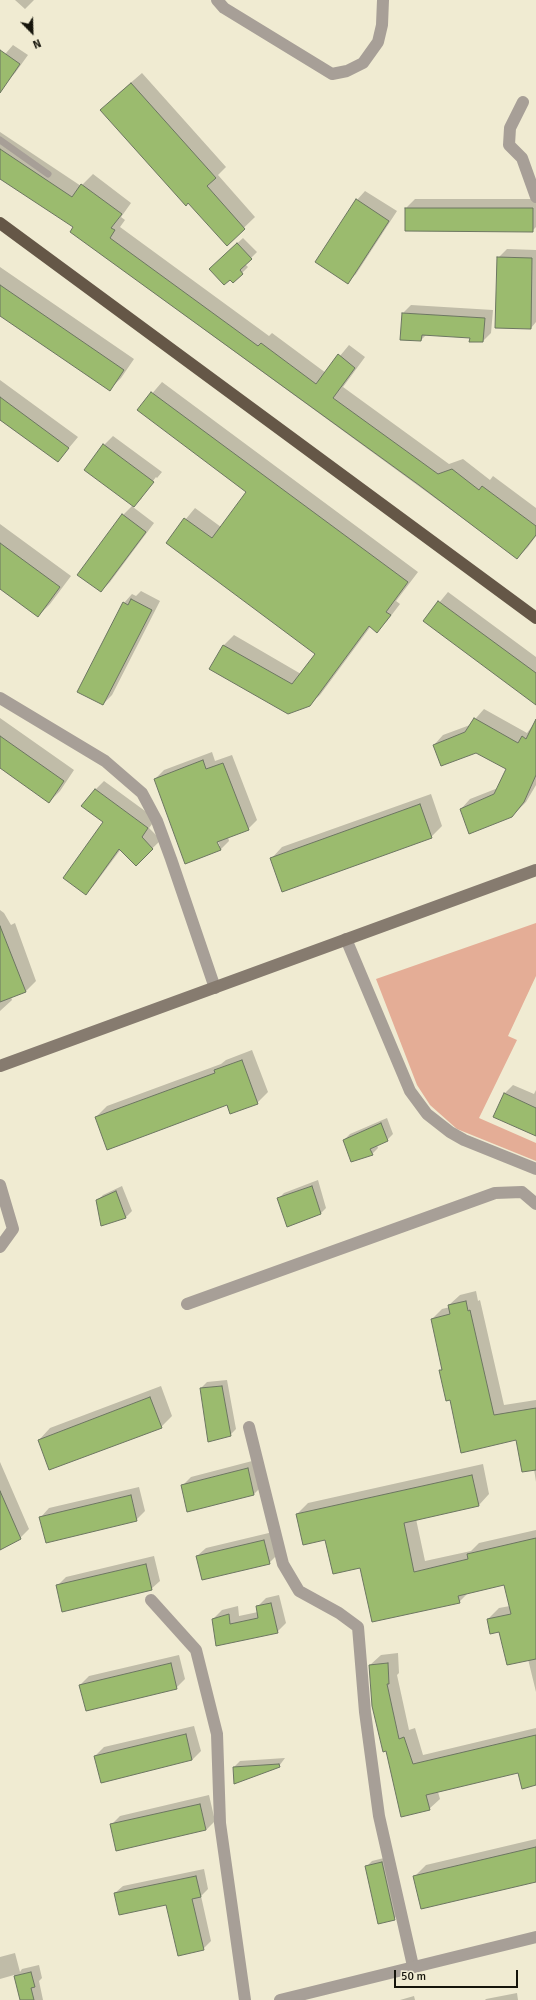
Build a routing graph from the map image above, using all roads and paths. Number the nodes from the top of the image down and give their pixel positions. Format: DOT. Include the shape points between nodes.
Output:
graph roads {
  1 [pos="217,0"];
  2 [pos="383,0"];
  3 [pos="523,102"];
  4 [pos="0,140"];
  5 [pos="48,174"];
  6 [pos="536,197"];
  7 [pos="0,223"];
  8 [pos="535,614"];
  9 [pos="0,698"];
  10 [pos="536,870"];
  11 [pos="346,939"];
  12 [pos="215,988"];
  13 [pos="0,1066"];
  14 [pos="536,1169"];
  15 [pos="0,1185"];
  16 [pos="536,1204"];
  17 [pos="0,1247"];
  18 [pos="188,1304"];
  19 [pos="249,1427"];
  20 [pos="150,1600"];
  21 [pos="536,1938"];
  22 [pos="413,1966"];
  23 [pos="245,2000"];
  24 [pos="280,2000"];
  1 -- 2 [label="street" via="224,8 332,74 347,71 363,63 378,42"];
  3 -- 6 [label="street" via="510,128 509,145 522,158"];
  4 -- 5 [label="lane"];
  7 -- 8 [label="highway"];
  9 -- 12 [label="street" via="105,761 142,793 157,821"];
  10 -- 11 [label="main road"];
  11 -- 12 [label="main road"];
  11 -- 14 [label="street" via="410,1091 428,1114 464,1140"];
  12 -- 13 [label="main road"];
  15 -- 17 [label="street" via="13,1229"];
  16 -- 18 [label="street" via="522,1192 495,1193"];
  19 -- 22 [label="street" via="283,1564 299,1591 339,1613 358,1627 365,1712 379,1816"];
  20 -- 23 [label="street" via="196,1650 217,1734 220,1823"];
  21 -- 22 [label="street"];
  22 -- 24 [label="street"];
}
